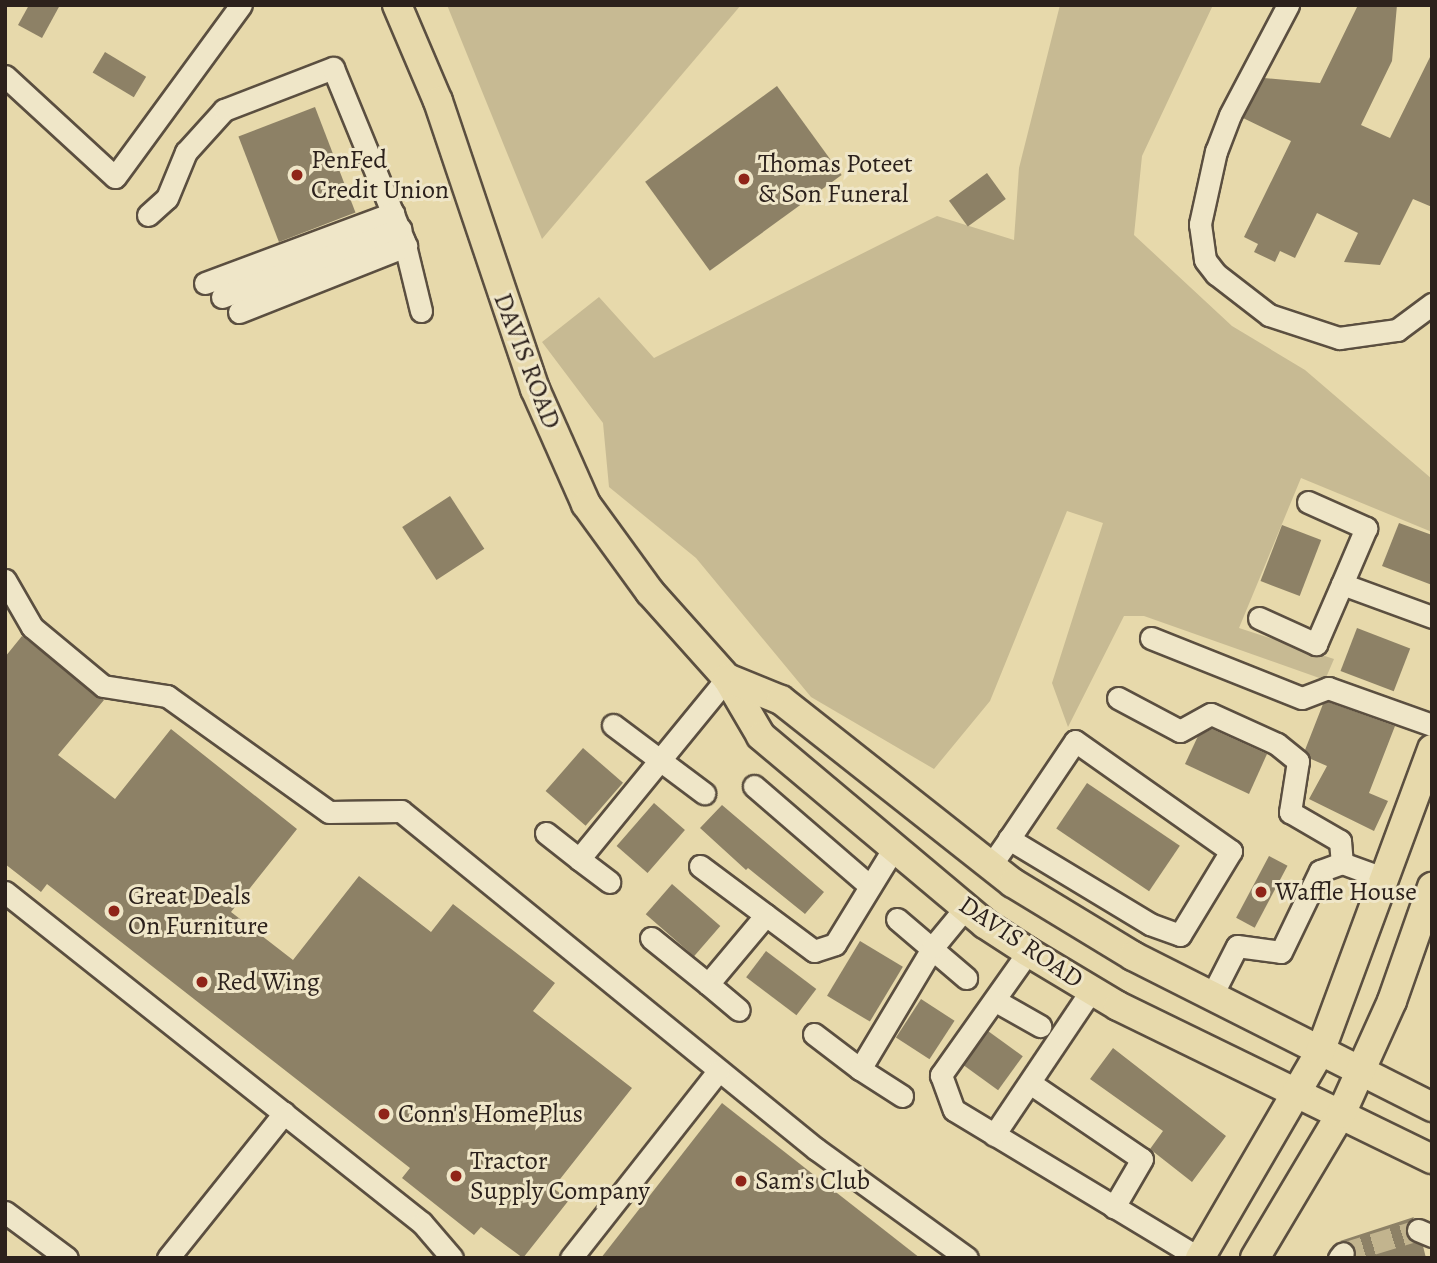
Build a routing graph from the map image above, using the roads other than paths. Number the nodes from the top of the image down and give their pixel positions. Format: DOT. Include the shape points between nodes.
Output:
graph roads {
  1 [pos="242,5"];
  2 [pos="397,5"];
  3 [pos="1288,5"];
  4 [pos="5,76"];
  5 [pos="148,215"];
  6 [pos="400,230"];
  7 [pos="1432,304"];
  8 [pos="421,311"];
  9 [pos="1308,502"];
  10 [pos="5,580"];
  11 [pos="1342,584"];
  12 [pos="1432,617"];
  13 [pos="1259,618"];
  14 [pos="1151,638"];
  15 [pos="727,678"];
  16 [pos="1118,698"];
  17 [pos="613,725"];
  18 [pos="1432,725"];
  19 [pos="1432,749"];
  20 [pos="660,761"];
  21 [pos="754,786"];
  22 [pos="704,793"];
  23 [pos="546,832"];
  24 [pos="1009,839"];
  25 [pos="895,846"];
  26 [pos="579,859"];
  27 [pos="1342,863"];
  28 [pos="700,866"];
  29 [pos="991,866"];
  30 [pos="1385,879"];
  31 [pos="609,882"];
  32 [pos="870,886"];
  33 [pos="1432,887"];
  34 [pos="5,892"];
  35 [pos="966,907"];
  36 [pos="766,915"];
  37 [pos="897,919"];
  38 [pos="1150,924"];
  39 [pos="651,938"];
  40 [pos="933,947"];
  41 [pos="1028,952"];
  42 [pos="1133,956"];
  43 [pos="966,978"];
  44 [pos="708,984"];
  45 [pos="1092,989"];
  46 [pos="1212,997"];
  47 [pos="996,1000"];
  48 [pos="739,1010"];
  49 [pos="1040,1026"];
  50 [pos="814,1034"];
  51 [pos="1320,1052"];
  52 [pos="860,1069"];
  53 [pos="718,1071"];
  54 [pos="1360,1071"];
  55 [pos="1030,1083"];
  56 [pos="1296,1095"];
  57 [pos="902,1096"];
  58 [pos="1432,1107"];
  59 [pos="284,1113"];
  60 [pos="1341,1114"];
  61 [pos="994,1135"];
  62 [pos="1432,1159"];
  63 [pos="1114,1207"];
  64 [pos="5,1212"];
  65 [pos="67,1258"];
  66 [pos="168,1258"];
  67 [pos="452,1258"];
  68 [pos="571,1258"];
  69 [pos="967,1258"];
  70 [pos="1200,1258"];
  71 [pos="1255,1258"];
  1 -- 4 [label="street" via="116,177"];
  2 -- 15 [label="main road, DAVIS ROAD" via="438,101 535,389 586,504 650,592"];
  3 -- 7 [label="street" via="1235,103 1216,151 1200,224 1205,260 1269,315 1339,338 1397,330"];
  5 -- 6 [label="street" via="167,198 186,152 224,110 333,68"];
  6 -- 6 [label="street" via="222,298"];
  6 -- 8 [label="street"];
  9 -- 11 [label="street" via="1366,528"];
  10 -- 53 [label="street" via="32,627 103,686 167,696 329,812 401,811"];
  11 -- 12 [label="street"];
  11 -- 13 [label="street" via="1316,644"];
  14 -- 18 [label="street" via="1302,698 1328,688"];
  15 -- 20 [label="street"];
  15 -- 25 [label="main road, DAVIS ROAD" via="761,736"];
  15 -- 29 [label="main road, DAVIS ROAD" via="781,700"];
  16 -- 27 [label="street" via="1180,731 1211,714 1278,744 1298,761 1290,812 1340,841"];
  17 -- 20 [label="street"];
  19 -- 30 [label="main road"];
  20 -- 22 [label="street"];
  20 -- 26 [label="street"];
  21 -- 32 [label="street"];
  23 -- 26 [label="street"];
  24 -- 29 [label="street"];
  24 -- 38 [label="street"];
  24 -- 38 [label="street" via="1076,741 1231,851 1180,935"];
  25 -- 32 [label="street"];
  25 -- 35 [label="main road, DAVIS ROAD"];
  26 -- 31 [label="street"];
  27 -- 30 [label="street"];
  27 -- 46 [label="street" via="1320,871 1281,952 1237,946"];
  28 -- 36 [label="street"];
  29 -- 42 [label="main road, DAVIS ROAD"];
  30 -- 51 [label="main road"];
  32 -- 36 [label="street" via="835,944 814,951"];
  33 -- 54 [label="main road" via="1392,1002"];
  34 -- 59 [label="street"];
  35 -- 40 [label="street"];
  35 -- 41 [label="main road, DAVIS ROAD"];
  36 -- 44 [label="street"];
  37 -- 40 [label="street"];
  38 -- 42 [label="street"];
  39 -- 44 [label="street"];
  40 -- 43 [label="street"];
  40 -- 52 [label="street"];
  41 -- 45 [label="main road, DAVIS ROAD"];
  41 -- 47 [label="street"];
  42 -- 46 [label="main road, DAVIS ROAD"];
  44 -- 48 [label="street"];
  45 -- 55 [label="street"];
  45 -- 56 [label="main road, DAVIS ROAD"];
  46 -- 51 [label="main road, DAVIS ROAD"];
  47 -- 49 [label="street"];
  47 -- 61 [label="street" via="941,1075 954,1110"];
  50 -- 52 [label="street"];
  51 -- 54 [label="main road, DAVIS ROAD"];
  51 -- 56 [label="main road"];
  52 -- 57 [label="street"];
  53 -- 68 [label="street"];
  53 -- 69 [label="street" via="816,1149"];
  54 -- 58 [label="main road, DAVIS ROAD"];
  54 -- 60 [label="main road"];
  55 -- 61 [label="street"];
  55 -- 63 [label="street" via="1142,1159"];
  56 -- 60 [label="main road, DAVIS ROAD"];
  56 -- 70 [label="main road"];
  59 -- 66 [label="street"];
  59 -- 67 [label="street" via="422,1223"];
  60 -- 62 [label="main road, DAVIS ROAD"];
  60 -- 71 [label="main road"];
  61 -- 63 [label="street"];
  63 -- 70 [label="street"];
  64 -- 65 [label="street"];
}
